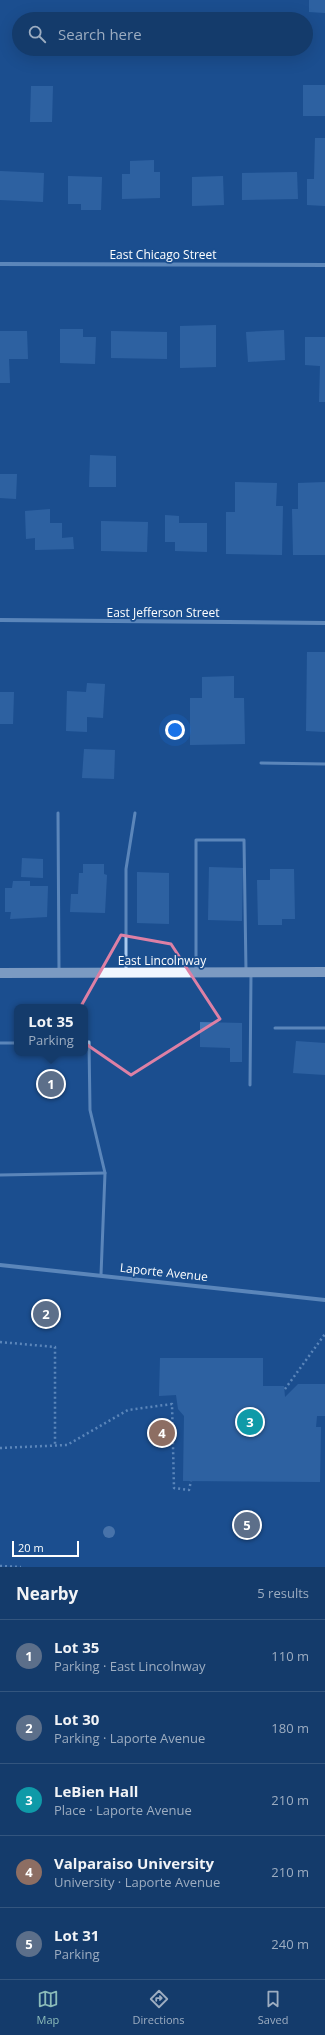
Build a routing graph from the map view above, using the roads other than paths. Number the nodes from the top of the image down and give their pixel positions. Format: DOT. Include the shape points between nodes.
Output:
graph roads {
  1 [pos="0,264"];
  2 [pos="325,265"];
  3 [pos="0,620"];
  4 [pos="325,623"];
  5 [pos="261,763"];
  6 [pos="325,764"];
  7 [pos="58,813"];
  8 [pos="136,813"];
  9 [pos="325,972"];
  10 [pos="0,973"];
  11 [pos="59,973"];
  12 [pos="126,973"];
  13 [pos="196,973"];
  14 [pos="249,973"];
  15 [pos="274,1028"];
  16 [pos="325,1028"];
  17 [pos="88,1042"];
  18 [pos="0,1043"];
  19 [pos="14,1043"];
  20 [pos="250,1085"];
  21 [pos="105,1173"];
  22 [pos="0,1175"];
  23 [pos="0,1265"];
  24 [pos="102,1275"];
  25 [pos="325,1300"];
  1 -- 2 [label="street, East Chicago Street"];
  3 -- 4 [label="street, East Jefferson Street"];
  5 -- 6 [label="lane"];
  7 -- 11 [label="lane"];
  8 -- 12 [label="lane" via="126,870"];
  9 -- 14 [label="main road, East Lincolnway"];
  10 -- 11 [label="main road, East Lincolnway"];
  11 -- 12 [label="main road, East Lincolnway"];
  12 -- 13 [label="main road, East Lincolnway"];
  13 -- 14 [label="main road, East Lincolnway"];
  13 -- 14 [label="lane" via="196,840 244,840"];
  14 -- 20 [label="lane"];
  15 -- 16 [label="lane"];
  17 -- 21 [label="lane" via="90,1110"];
  18 -- 19 [label="lane"];
  21 -- 22 [label="lane"];
  21 -- 24 [label="lane"];
  23 -- 24 [label="street, Laporte Avenue"];
  24 -- 25 [label="street, Laporte Avenue"];
}
